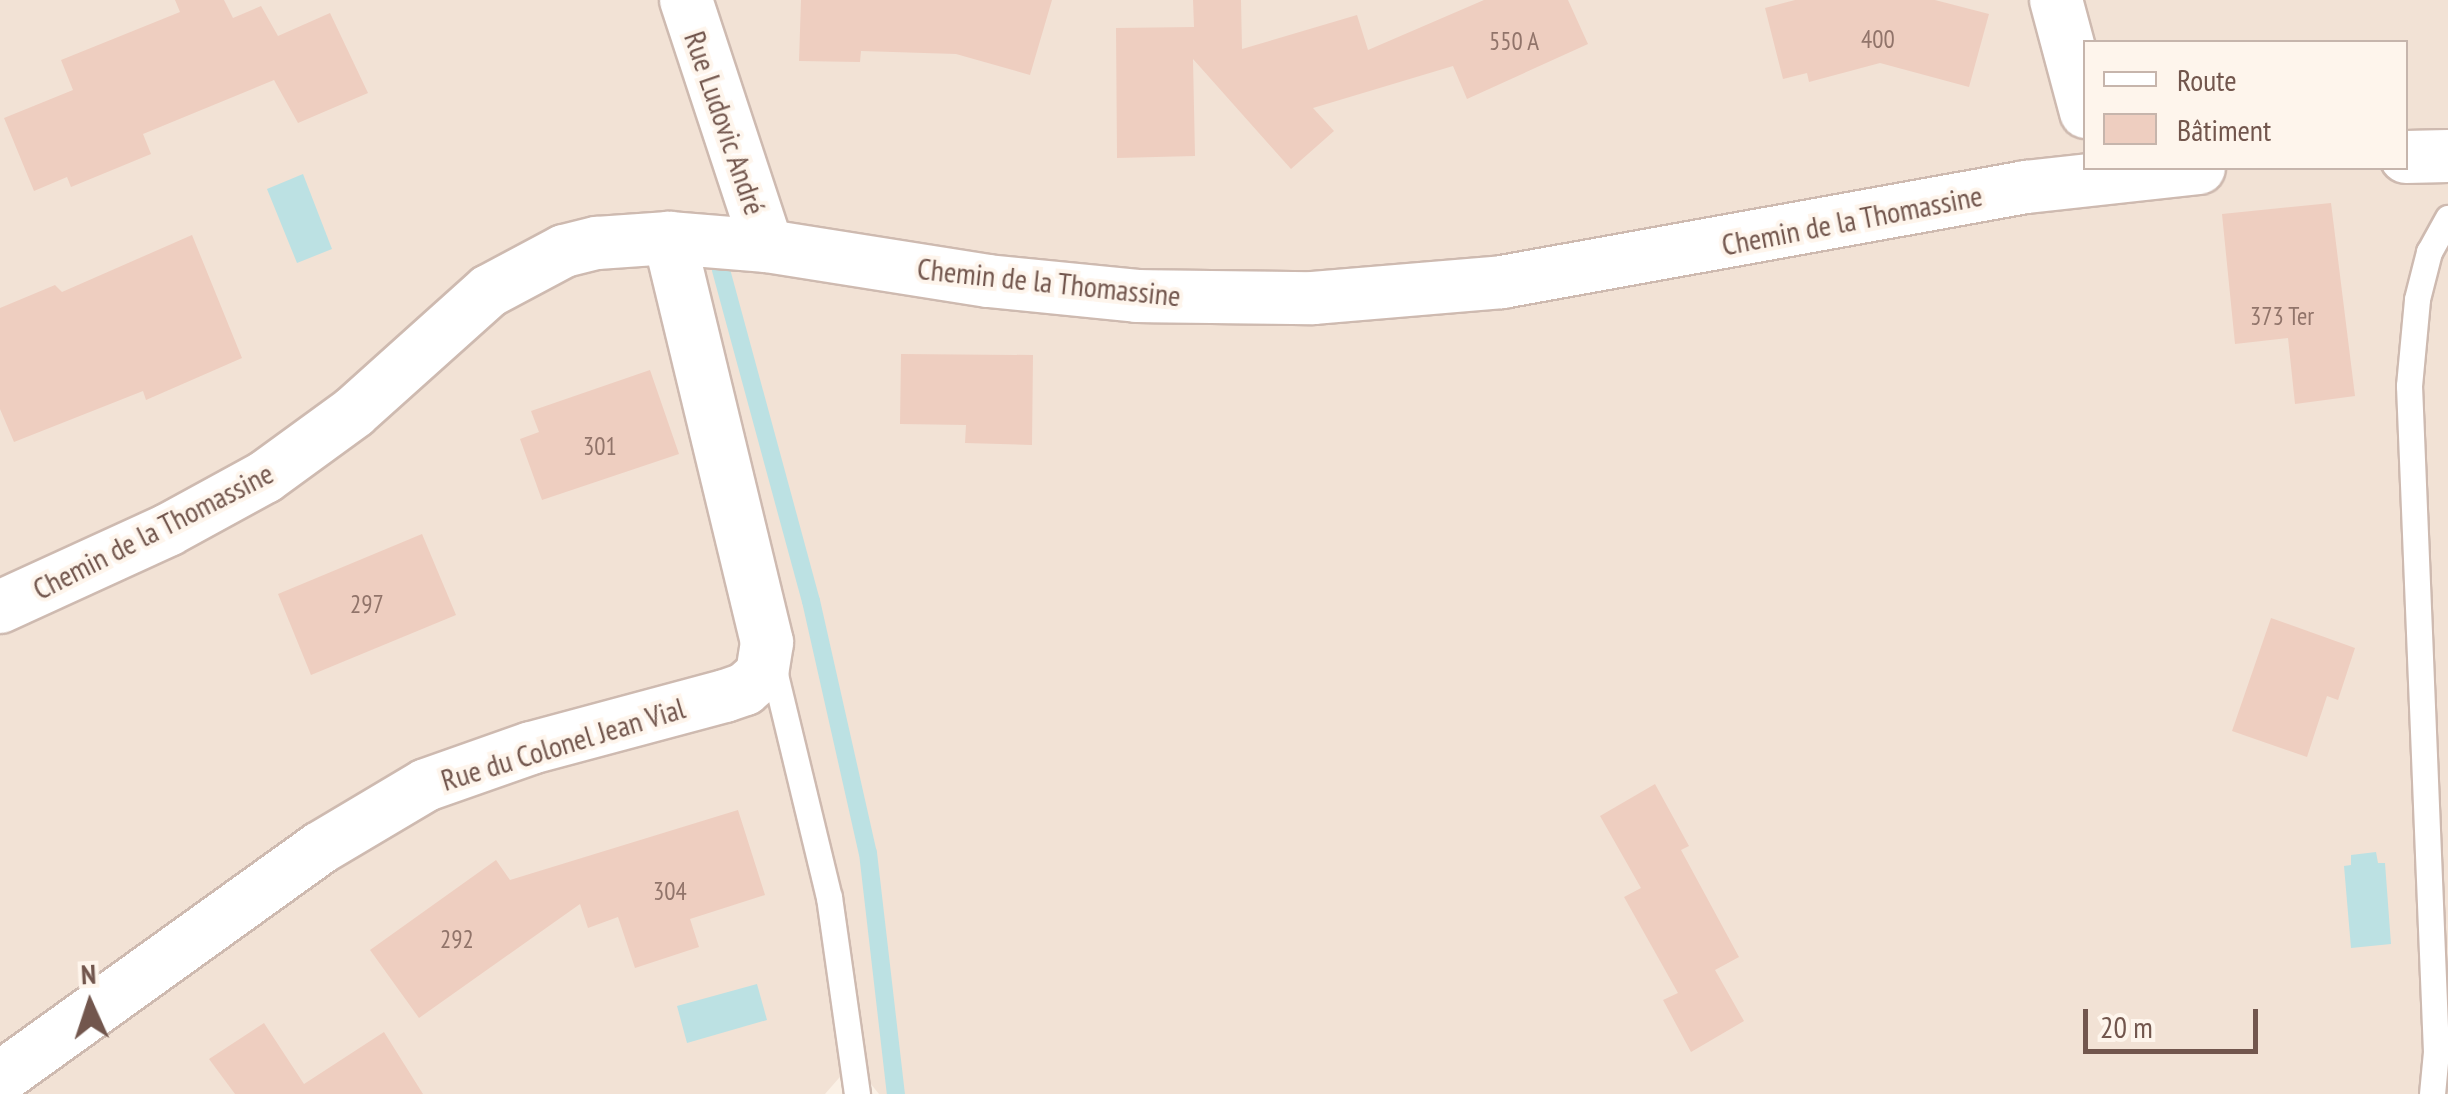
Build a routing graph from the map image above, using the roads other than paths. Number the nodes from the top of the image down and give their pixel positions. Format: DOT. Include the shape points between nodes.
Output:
graph roads {
  1 [pos="686,0"];
  2 [pos="2056,0"];
  3 [pos="2083,101"];
  4 [pos="2448,156"];
  5 [pos="2408,157"];
  6 [pos="2150,170"];
  7 [pos="2100,172"];
  8 [pos="2448,218"];
  9 [pos="669,238"];
  10 [pos="767,246"];
  11 [pos="0,608"];
  12 [pos="767,642"];
  13 [pos="0,1078"];
  14 [pos="857,1094"];
  15 [pos="2432,1094"];
  1 -- 10 [label="street, Rue Ludovic André"];
  2 -- 3 [label="street"];
  4 -- 5 [label="street"];
  6 -- 7 [label="street, Chemin de la Thomassine"];
  7 -- 10 [label="street, Chemin de la Thomassine" via="1502,282 1314,298 1250,301 1078,290"];
  8 -- 15 [label="lane" via="2429,252 2417,298 2409,386 2436,1052"];
  9 -- 10 [label="street, Chemin de la Thomassine"];
  9 -- 11 [label="street, Chemin de la Thomassine" via="597,243 529,267 488,291 354,412 265,477"];
  9 -- 12 [label="street"];
  12 -- 13 [label="street, Rue du Colonel Jean Vial" via="762,674 745,689 457,771 368,817"];
  12 -- 14 [label="lane" via="828,897"];
}
